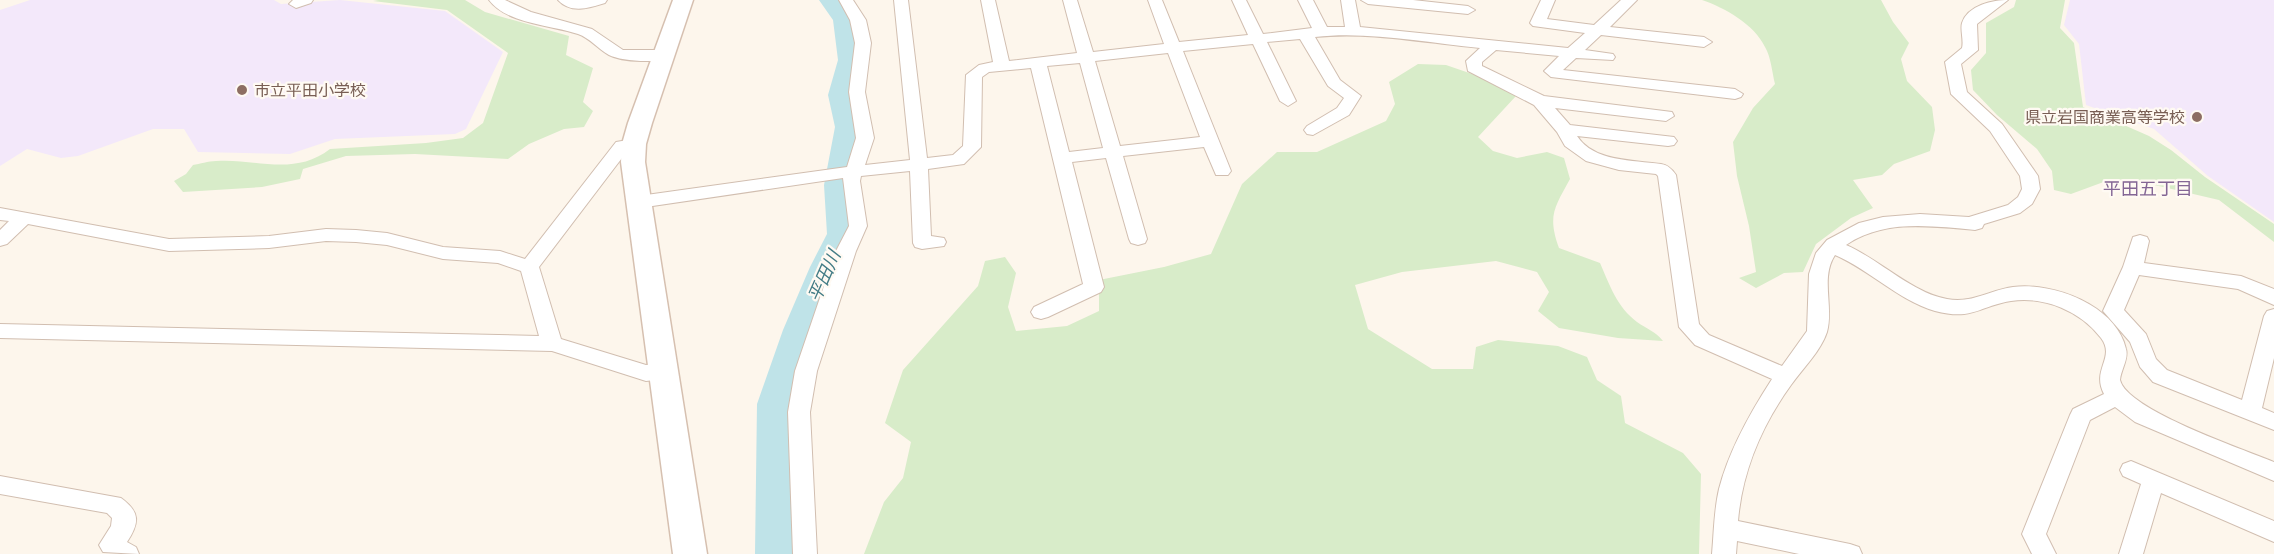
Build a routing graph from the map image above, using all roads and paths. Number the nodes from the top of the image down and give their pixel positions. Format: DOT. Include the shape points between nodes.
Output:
graph roads {
  1 [pos="496,0"];
  2 [pos="565,0"];
  3 [pos="600,0"];
  4 [pos="683,0"];
  5 [pos="846,0"];
  6 [pos="901,0"];
  7 [pos="988,0"];
  8 [pos="1070,0"];
  9 [pos="1155,0"];
  10 [pos="1239,0"];
  11 [pos="1305,0"];
  12 [pos="1348,0"];
  13 [pos="1368,0"];
  14 [pos="1548,0"];
  15 [pos="1630,0"];
  16 [pos="2001,0"];
  17 [pos="1468,10"];
  18 [pos="1600,29"];
  19 [pos="1353,31"];
  20 [pos="1313,33"];
  21 [pos="1259,39"];
  22 [pos="1704,42"];
  23 [pos="1489,44"];
  24 [pos="1173,48"];
  25 [pos="1572,53"];
  26 [pos="663,55"];
  27 [pos="1087,57"];
  28 [pos="1607,57"];
  29 [pos="1038,62"];
  30 [pos="1002,66"];
  31 [pos="1735,94"];
  32 [pos="1288,101"];
  33 [pos="1540,101"];
  34 [pos="1666,116"];
  35 [pos="1313,130"];
  36 [pos="1565,130"];
  37 [pos="1210,141"];
  38 [pos="1668,141"];
  39 [pos="634,144"];
  40 [pos="1114,152"];
  41 [pos="1062,158"];
  42 [pos="919,165"];
  43 [pos="1222,171"];
  44 [pos="843,173"];
  45 [pos="639,202"];
  46 [pos="0,214"];
  47 [pos="24,218"];
  48 [pos="1138,239"];
  49 [pos="0,240"];
  50 [pos="2140,241"];
  51 [pos="937,242"];
  52 [pos="1832,246"];
  53 [pos="529,267"];
  54 [pos="2133,267"];
  55 [pos="2274,298"];
  56 [pos="1041,312"];
  57 [pos="2274,316"];
  58 [pos="0,331"];
  59 [pos="552,344"];
  60 [pos="665,372"];
  61 [pos="1784,376"];
  62 [pos="2118,398"];
  63 [pos="2250,412"];
  64 [pos="2274,422"];
  65 [pos="2131,470"];
  66 [pos="2274,472"];
  67 [pos="2154,480"];
  68 [pos="0,485"];
  69 [pos="1726,527"];
  70 [pos="2274,532"];
  71 [pos="2133,553"];
  72 [pos="127,554"];
  73 [pos="690,554"];
  74 [pos="805,554"];
  75 [pos="1724,554"];
  76 [pos="1850,554"];
  77 [pos="2044,554"];
  1 -- 26 [label="street" via="526,15 595,36 617,53"];
  2 -- 3 [label="street" via="581,6"];
  4 -- 26 [label="street"];
  5 -- 44 [label="street" via="858,20 863,43 857,92 865,138"];
  6 -- 42 [label="street"];
  7 -- 30 [label="street"];
  8 -- 27 [label="street"];
  9 -- 24 [label="street"];
  10 -- 21 [label="street"];
  11 -- 20 [label="street"];
  12 -- 19 [label="street"];
  13 -- 17 [label="street"];
  14 -- 18 [label="street" via="1538,23"];
  15 -- 18 [label="street"];
  16 -- 52 [label="street" via="1975,16 1969,24 1970,50 1953,62 1959,94 1996,128 2029,176 2031,189 2026,200 2014,209 1977,219 1975,224 1886,222 1850,233"];
  18 -- 22 [label="street"];
  18 -- 25 [label="street"];
  19 -- 20 [label="street"];
  19 -- 23 [label="street"];
  20 -- 21 [label="street"];
  20 -- 35 [label="street" via="1334,83 1353,96 1346,109"];
  21 -- 24 [label="street"];
  21 -- 32 [label="street"];
  23 -- 25 [label="street"];
  23 -- 33 [label="street" via="1489,49 1474,61 1474,68"];
  24 -- 27 [label="street"];
  24 -- 37 [label="street"];
  25 -- 28 [label="street"];
  25 -- 31 [label="street" via="1552,71"];
  26 -- 39 [label="street"];
  27 -- 29 [label="street"];
  27 -- 40 [label="street"];
  29 -- 30 [label="street"];
  29 -- 41 [label="street"];
  30 -- 42 [label="street" via="985,68 974,75 972,147 958,160"];
  33 -- 34 [label="street"];
  33 -- 36 [label="street"];
  36 -- 38 [label="street"];
  36 -- 61 [label="street" via="1569,141 1588,158 1661,169 1667,175 1689,327 1702,340"];
  37 -- 40 [label="street"];
  37 -- 43 [label="street"];
  39 -- 45 [label="street"];
  39 -- 53 [label="street" via="622,146"];
  40 -- 41 [label="street"];
  40 -- 48 [label="street"];
  41 -- 56 [label="street" via="1094,287"];
  42 -- 44 [label="street"];
  42 -- 51 [label="street" via="922,243"];
  44 -- 45 [label="street"];
  44 -- 74 [label="street" via="852,191 858,226 806,370 799,412"];
  45 -- 60 [label="street"];
  46 -- 47 [label="street"];
  47 -- 49 [label="street"];
  47 -- 53 [label="street" via="169,245 269,242 326,235 387,239 443,253 500,257"];
  50 -- 54 [label="street"];
  52 -- 61 [label="street" via="1818,272 1816,331"];
  52 -- 62 [label="street" via="1909,291 1946,306 1982,306 2018,293 2046,296 2079,308 2114,341 2117,356 2110,372 2110,386"];
  53 -- 59 [label="street"];
  54 -- 55 [label="street" via="2150,273 2250,284"];
  54 -- 63 [label="street" via="2114,311 2139,339 2147,362 2160,376"];
  57 -- 63 [label="street"];
  58 -- 59 [label="street"];
  59 -- 60 [label="street" via="646,374"];
  60 -- 73 [label="street"];
  61 -- 69 [label="street" via="1759,416 1733,481"];
  62 -- 66 [label="street" via="2143,416"];
  62 -- 77 [label="street" via="2081,415 2034,534"];
  63 -- 64 [label="street"];
  65 -- 67 [label="street"];
  67 -- 70 [label="street"];
  67 -- 71 [label="street"];
  68 -- 72 [label="street" via="113,505 125,514 122,529 111,545"];
  69 -- 75 [label="street"];
  69 -- 76 [label="street"];
}
